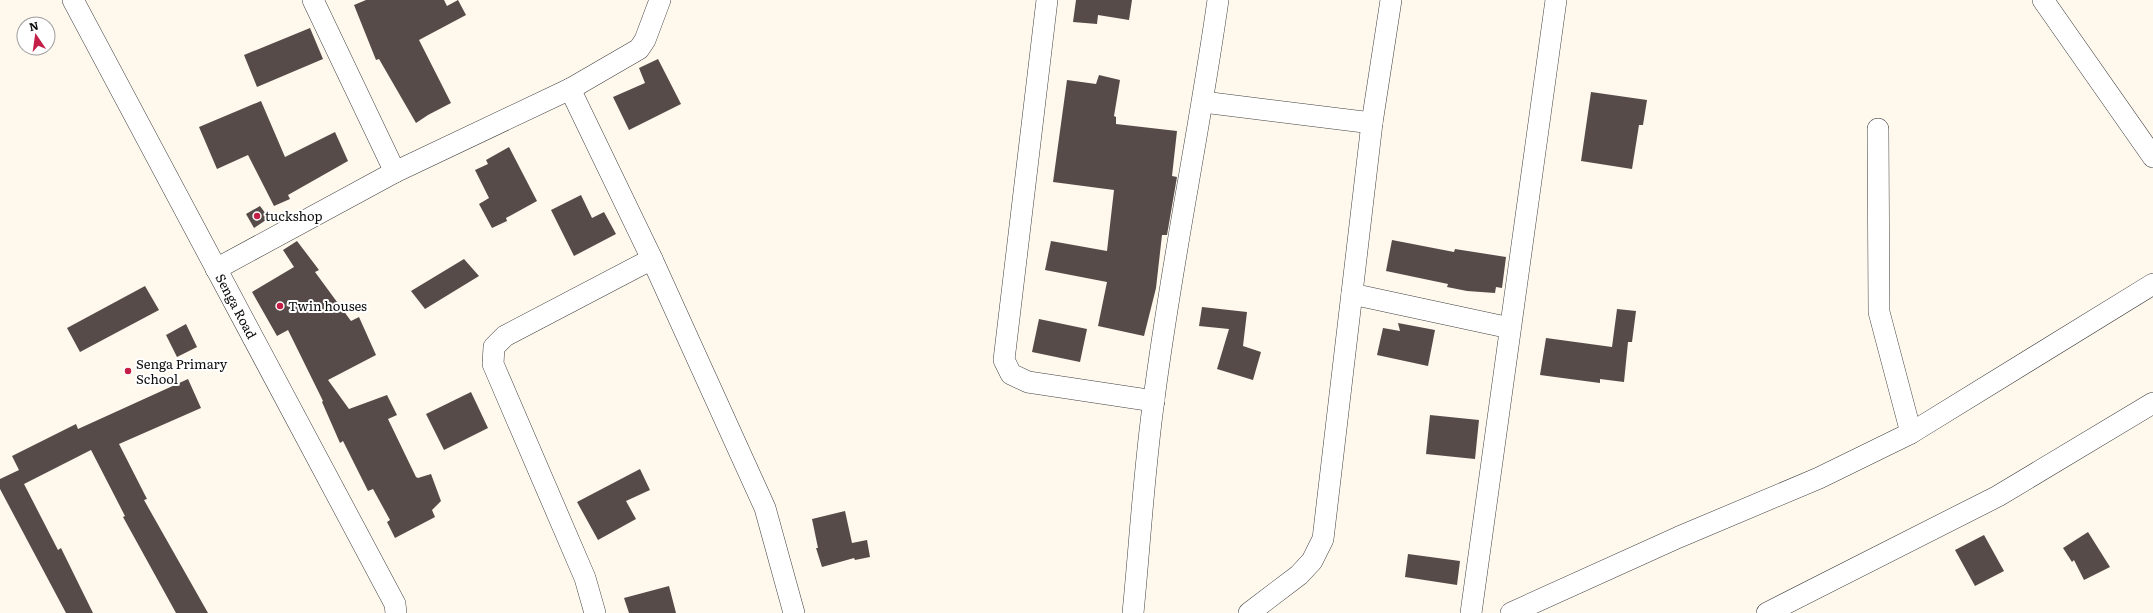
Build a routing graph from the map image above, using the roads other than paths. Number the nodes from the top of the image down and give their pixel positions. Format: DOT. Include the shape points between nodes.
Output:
graph roads {
  1 [pos="73,0"];
  2 [pos="314,0"];
  3 [pos="660,0"];
  4 [pos="1047,0"];
  5 [pos="1218,0"];
  6 [pos="1391,0"];
  7 [pos="1556,0"];
  8 [pos="2043,0"];
  9 [pos="570,89"];
  10 [pos="1203,102"];
  11 [pos="1372,123"];
  12 [pos="1878,129"];
  13 [pos="2153,157"];
  14 [pos="395,172"];
  15 [pos="652,259"];
  16 [pos="216,269"];
  17 [pos="2153,284"];
  18 [pos="1352,294"];
  19 [pos="1510,328"];
  20 [pos="1154,401"];
  21 [pos="2153,403"];
  22 [pos="1911,433"];
  23 [pos="1523,611"];
  24 [pos="396,613"];
  25 [pos="595,613"];
  26 [pos="794,613"];
  27 [pos="1133,613"];
  28 [pos="1249,613"];
  29 [pos="1471,613"];
  30 [pos="1767,613"];
  1 -- 16 [label="street, Senga Road"];
  2 -- 14 [label="street"];
  3 -- 9 [label="street" via="639,49"];
  4 -- 20 [label="street" via="1004,360 1011,374 1028,382"];
  5 -- 10 [label="street"];
  6 -- 11 [label="street"];
  7 -- 19 [label="street"];
  8 -- 13 [label="street"];
  9 -- 14 [label="street"];
  9 -- 15 [label="street"];
  10 -- 11 [label="street"];
  10 -- 20 [label="street" via="1178,234"];
  11 -- 18 [label="street"];
  12 -- 22 [label="street" via="1879,312"];
  14 -- 16 [label="street"];
  15 -- 25 [label="street" via="506,336 494,347 493,364 585,578"];
  15 -- 26 [label="street" via="765,508"];
  16 -- 24 [label="street, Senga Road" via="395,604"];
  17 -- 22 [label="street"];
  18 -- 19 [label="street"];
  18 -- 28 [label="street" via="1324,539 1312,561 1298,576"];
  19 -- 29 [label="street"];
  20 -- 27 [label="street"];
  21 -- 30 [label="street" via="1998,496"];
  22 -- 23 [label="street" via="1819,478 1679,537"];
}
